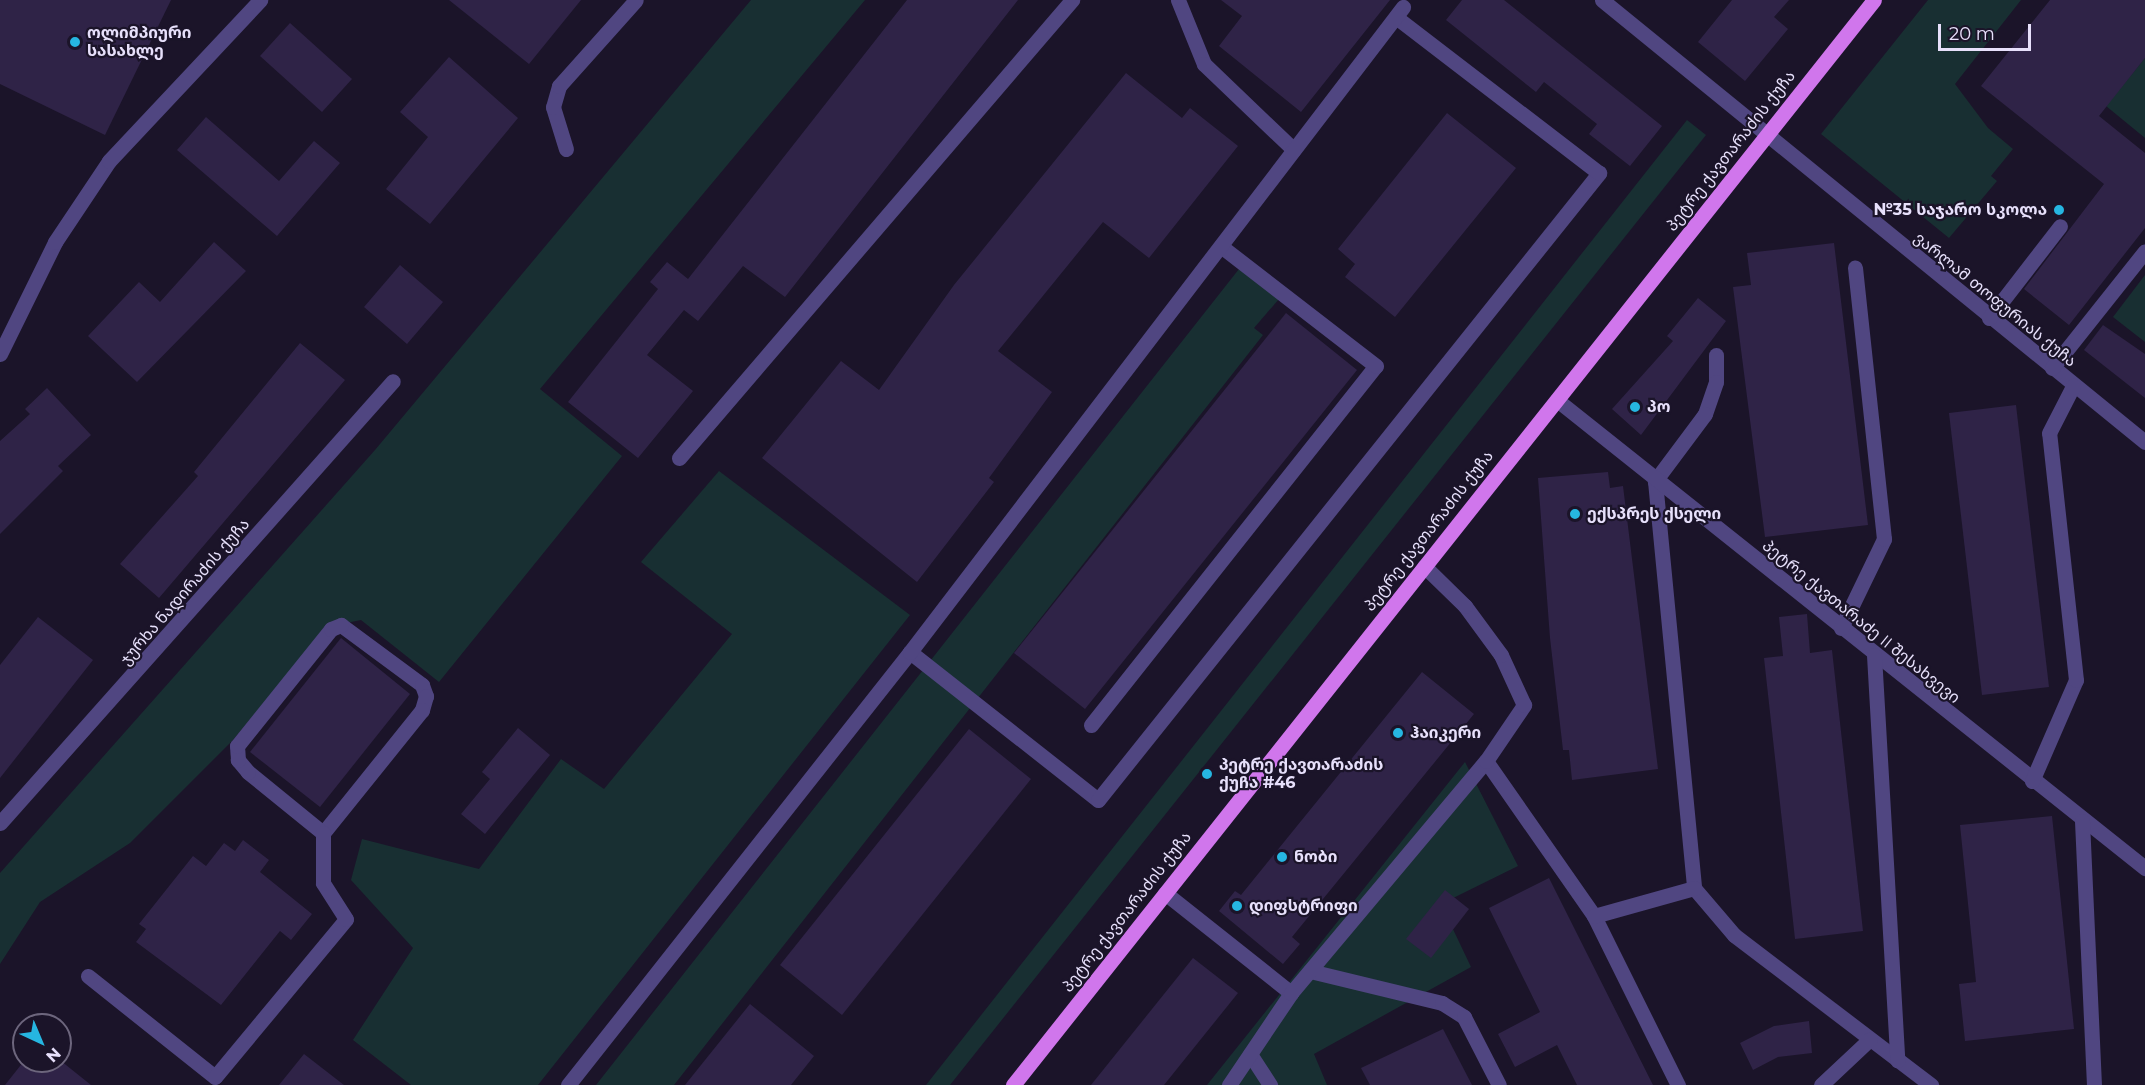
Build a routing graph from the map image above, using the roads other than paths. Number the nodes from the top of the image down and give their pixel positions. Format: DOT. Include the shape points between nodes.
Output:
graph roads {
  1 [pos="260,0"];
  2 [pos="636,0"];
  3 [pos="1072,0"];
  4 [pos="1178,0"];
  5 [pos="1602,0"];
  6 [pos="1874,0"];
  7 [pos="1766,135"];
  8 [pos="566,149"];
  9 [pos="1294,150"];
  10 [pos="2060,226"];
  11 [pos="1221,246"];
  12 [pos="2145,251"];
  13 [pos="1855,268"];
  14 [pos="1989,318"];
  15 [pos="0,354"];
  16 [pos="1716,356"];
  17 [pos="2052,368"];
  18 [pos="393,381"];
  19 [pos="2073,386"];
  20 [pos="1557,400"];
  21 [pos="2145,442"];
  22 [pos="679,458"];
  23 [pos="1655,481"];
  24 [pos="1424,566"];
  25 [pos="1841,628"];
  26 [pos="910,652"];
  27 [pos="1874,655"];
  28 [pos="1091,725"];
  29 [pos="1486,761"];
  30 [pos="2032,781"];
  31 [pos="2082,821"];
  32 [pos="0,823"];
  33 [pos="323,833"];
  34 [pos="2145,868"];
  35 [pos="1694,888"];
  36 [pos="1166,893"];
  37 [pos="1594,916"];
  38 [pos="1310,971"];
  39 [pos="88,976"];
  40 [pos="1291,993"];
  41 [pos="1870,1039"];
  42 [pos="1250,1054"];
  43 [pos="1897,1060"];
  44 [pos="212,1081"];
  45 [pos="568,1085"];
  46 [pos="1013,1085"];
  47 [pos="1229,1085"];
  48 [pos="1270,1085"];
  49 [pos="1499,1085"];
  50 [pos="1678,1085"];
  51 [pos="1821,1085"];
  52 [pos="1931,1085"];
  53 [pos="2094,1085"];
  1 -- 15 [label="street" via="109,161 55,242"];
  2 -- 8 [label="street" via="559,86 553,107"];
  3 -- 22 [label="street"];
  4 -- 9 [label="street" via="1204,64"];
  5 -- 7 [label="street, ვარლამ თოფურიას ქუჩა" via="1737,105"];
  6 -- 7 [label="main road, პეტრე ქავთარაძის ქუჩა"];
  7 -- 14 [label="street, ვარლამ თოფურიას ქუჩა"];
  7 -- 20 [label="main road, პეტრე ქავთარაძის ქუჩა"];
  9 -- 11 [label="street"];
  9 -- 26 [label="street" via="1400,12 1599,173 1098,800"];
  10 -- 14 [label="street"];
  11 -- 26 [label="street"];
  11 -- 28 [label="street" via="1376,366"];
  12 -- 17 [label="street"];
  13 -- 25 [label="street" via="1884,539"];
  14 -- 17 [label="street, ვარლამ თოფურიას ქუჩა"];
  16 -- 23 [label="street" via="1716,382 1705,414"];
  17 -- 19 [label="street, ვარლამ თოფურიას ქუჩა"];
  18 -- 32 [label="street, ჯურხა ნადირაძის ქუჩა"];
  19 -- 21 [label="street, ვარლამ თოფურიას ქუჩა"];
  19 -- 30 [label="street" via="2049,433 2076,680"];
  20 -- 23 [label="street, პეტრე ქავთარაძე II შესახვევი"];
  20 -- 24 [label="main road, პეტრე ქავთარაძის ქუჩა"];
  23 -- 25 [label="street, პეტრე ქავთარაძე II შესახვევი"];
  23 -- 35 [label="street"];
  24 -- 29 [label="street" via="1465,606 1501,655 1524,705"];
  24 -- 36 [label="main road, პეტრე ქავთარაძის ქუჩა"];
  25 -- 27 [label="street, პეტრე ქავთარაძე II შესახვევი"];
  26 -- 45 [label="street"];
  27 -- 30 [label="street, პეტრე ქავთარაძე II შესახვევი"];
  27 -- 43 [label="street"];
  29 -- 37 [label="street"];
  29 -- 38 [label="street"];
  30 -- 31 [label="street, პეტრე ქავთარაძე II შესახვევი"];
  31 -- 34 [label="street, პეტრე ქავთარაძე II შესახვევი"];
  31 -- 53 [label="street"];
  33 -- 33 [label="street" via="422,710 426,696 422,685 341,625 331,629 237,746 238,760 248,772"];
  33 -- 44 [label="street" via="322,883 346,919"];
  35 -- 37 [label="street"];
  35 -- 41 [label="street" via="1734,936"];
  36 -- 40 [label="street"];
  36 -- 46 [label="main road, პეტრე ქავთარაძის ქუჩა"];
  37 -- 50 [label="street"];
  38 -- 40 [label="street"];
  38 -- 49 [label="street" via="1443,1003 1464,1017"];
  39 -- 44 [label="street"];
  40 -- 42 [label="street"];
  41 -- 43 [label="street"];
  41 -- 51 [label="street"];
  42 -- 47 [label="street"];
  42 -- 48 [label="street"];
  43 -- 52 [label="street"];
}
